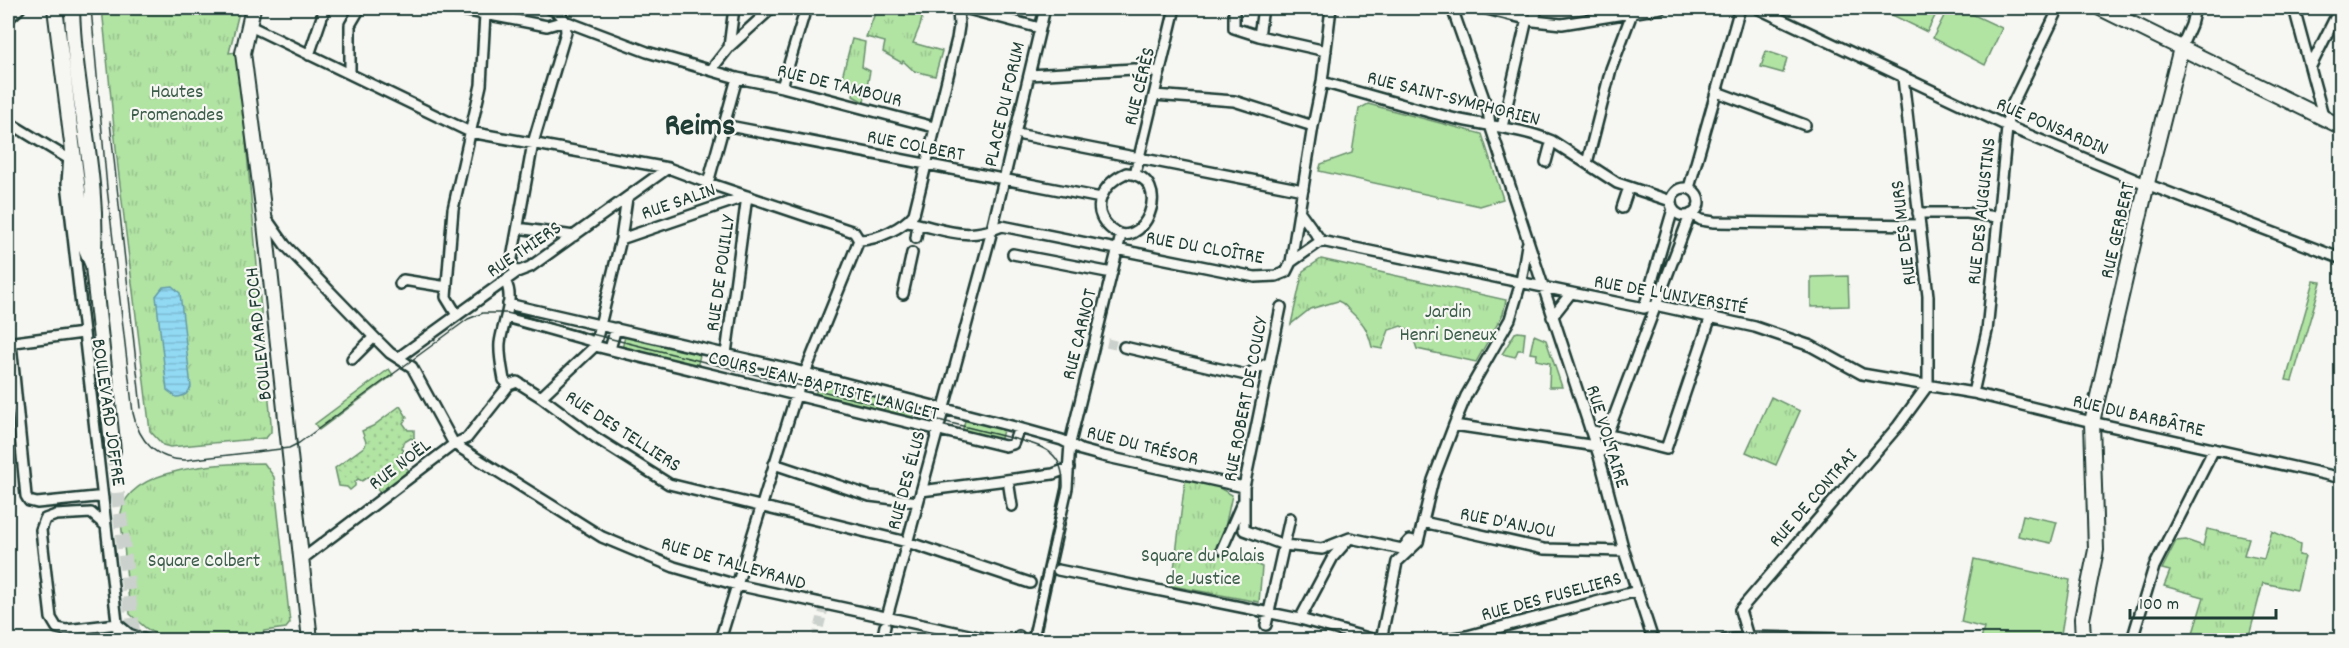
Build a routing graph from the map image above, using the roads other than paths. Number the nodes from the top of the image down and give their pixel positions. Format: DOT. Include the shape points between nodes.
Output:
graph roads {
  1 [pos="20,8"];
  2 [pos="55,8"];
  3 [pos="72,8"];
  4 [pos="253,8"];
  5 [pos="325,8"];
  6 [pos="360,8"];
  7 [pos="453,8"];
  8 [pos="549,8"];
  9 [pos="734,8"];
  10 [pos="772,8"];
  11 [pos="806,8"];
  12 [pos="958,8"];
  13 [pos="964,8"];
  14 [pos="1045,8"];
  15 [pos="1175,8"];
  16 [pos="1234,8"];
  17 [pos="1263,8"];
  18 [pos="1331,8"];
  19 [pos="1452,8"];
  20 [pos="1483,8"];
  21 [pos="1537,8"];
  22 [pos="1661,8"];
  23 [pos="1740,8"];
  24 [pos="1757,8"];
  25 [pos="2060,8"];
  26 [pos="2100,8"];
  27 [pos="2195,8"];
  28 [pos="2294,8"];
  29 [pos="2340,8"];
  30 [pos="560,10"];
  31 [pos="1634,10"];
  32 [pos="485,14"];
  33 [pos="8,19"];
  34 [pos="1531,20"];
  35 [pos="565,21"];
  36 [pos="249,25"];
  37 [pos="1040,28"];
  38 [pos="1259,36"];
  39 [pos="729,48"];
  40 [pos="2181,48"];
  41 [pos="1326,51"];
  42 [pos="309,55"];
  43 [pos="2311,66"];
  44 [pos="711,70"];
  45 [pos="1160,72"];
  46 [pos="350,74"];
  47 [pos="1029,75"];
  48 [pos="737,78"];
  49 [pos="1903,78"];
  50 [pos="1322,82"];
  51 [pos="782,87"];
  52 [pos="1717,92"];
  53 [pos="1154,95"];
  54 [pos="2325,119"];
  55 [pos="8,122"];
  56 [pos="724,125"];
  57 [pos="1490,125"];
  58 [pos="1804,125"];
  59 [pos="1313,126"];
  60 [pos="2007,126"];
  61 [pos="934,127"];
  62 [pos="1502,127"];
  63 [pos="2342,127"];
  64 [pos="72,132"];
  65 [pos="470,132"];
  66 [pos="1022,135"];
  67 [pos="533,142"];
  68 [pos="1550,147"];
  69 [pos="1139,158"];
  70 [pos="69,159"];
  71 [pos="1546,162"];
  72 [pos="1587,163"];
  73 [pos="926,164"];
  74 [pos="668,168"];
  75 [pos="1135,174"];
  76 [pos="1004,180"];
  77 [pos="708,183"];
  78 [pos="2146,184"];
  79 [pos="1689,189"];
  80 [pos="1303,190"];
  81 [pos="1627,193"];
  82 [pos="747,196"];
  83 [pos="627,198"];
  84 [pos="1101,198"];
  85 [pos="1672,205"];
  86 [pos="1622,208"];
  87 [pos="1300,212"];
  88 [pos="1918,213"];
  89 [pos="264,215"];
  90 [pos="1691,215"];
  91 [pos="1997,217"];
  92 [pos="908,222"];
  93 [pos="918,224"];
  94 [pos="1920,225"];
  95 [pos="518,228"];
  96 [pos="992,230"];
  97 [pos="1121,235"];
  98 [pos="574,236"];
  99 [pos="916,238"];
  100 [pos="621,239"];
  101 [pos="859,240"];
  102 [pos="1321,241"];
  103 [pos="1528,242"];
  104 [pos="266,245"];
  105 [pos="285,245"];
  106 [pos="987,248"];
  107 [pos="1117,249"];
  108 [pos="998,250"];
  109 [pos="912,254"];
  110 [pos="1013,254"];
  111 [pos="2342,259"];
  112 [pos="1292,262"];
  113 [pos="93,266"];
  114 [pos="517,272"];
  115 [pos="1112,273"];
  116 [pos="1521,282"];
  117 [pos="506,283"];
  118 [pos="400,284"];
  119 [pos="1542,286"];
  120 [pos="447,287"];
  121 [pos="1571,293"];
  122 [pos="903,294"];
  123 [pos="508,304"];
  124 [pos="1655,305"];
  125 [pos="1281,307"];
  126 [pos="1644,308"];
  127 [pos="457,315"];
  128 [pos="1711,316"];
  129 [pos="506,317"];
  130 [pos="1552,317"];
  131 [pos="600,324"];
  132 [pos="616,328"];
  133 [pos="83,333"];
  134 [pos="374,338"];
  135 [pos="595,344"];
  136 [pos="1127,348"];
  137 [pos="610,349"];
  138 [pos="726,354"];
  139 [pos="398,358"];
  140 [pos="352,359"];
  141 [pos="1270,362"];
  142 [pos="804,373"];
  143 [pos="509,385"];
  144 [pos="1928,385"];
  145 [pos="1973,393"];
  146 [pos="541,397"];
  147 [pos="795,399"];
  148 [pos="943,409"];
  149 [pos="2092,422"];
  150 [pos="1454,425"];
  151 [pos="1019,428"];
  152 [pos="938,430"];
  153 [pos="1590,430"];
  154 [pos="1605,434"];
  155 [pos="1070,443"];
  156 [pos="454,444"];
  157 [pos="2214,449"];
  158 [pos="113,451"];
  159 [pos="1597,451"];
  160 [pos="774,464"];
  161 [pos="1069,468"];
  162 [pos="2342,478"];
  163 [pos="1008,480"];
  164 [pos="1244,487"];
  165 [pos="921,490"];
  166 [pos="103,498"];
  167 [pos="1244,498"];
  168 [pos="918,502"];
  169 [pos="762,506"];
  170 [pos="1012,506"];
  171 [pos="1290,518"];
  172 [pos="1423,522"];
  173 [pos="106,526"];
  174 [pos="1350,538"];
  175 [pos="907,542"];
  176 [pos="1418,542"];
  177 [pos="1284,545"];
  178 [pos="1222,549"];
  179 [pos="1624,550"];
  180 [pos="301,560"];
  181 [pos="1053,569"];
  182 [pos="1030,583"];
  183 [pos="737,585"];
  184 [pos="1637,591"];
  185 [pos="1269,612"];
  186 [pos="1300,619"];
  187 [pos="886,621"];
  188 [pos="117,624"];
  189 [pos="1266,625"];
  190 [pos="1752,638"];
  191 [pos="119,640"];
  192 [pos="141,640"];
  193 [pos="310,640"];
  194 [pos="720,640"];
  195 [pos="882,640"];
  196 [pos="992,640"];
  197 [pos="1033,640"];
  198 [pos="1375,640"];
  199 [pos="1381,640"];
  200 [pos="1439,640"];
  201 [pos="1653,640"];
  202 [pos="1725,640"];
  203 [pos="1889,640"];
  204 [pos="2083,640"];
  205 [pos="2132,640"];
  1 -- 33 [label="street"];
  2 -- 64 [label="main road, BOULEVARD JOFFRE"];
  3 -- 113 [label="main road, BOULEVARD JOFFRE" via="92,194"];
  4 -- 36 [label="main road, BOULEVARD FOCH"];
  5 -- 42 [label="street"];
  6 -- 46 [label="street" via="350,25"];
  7 -- 32 [label="street"];
  8 -- 30 [label="street"];
  9 -- 39 [label="street"];
  10 -- 39 [label="street"];
  11 -- 51 [label="street"];
  12 -- 61 [label="street" via="957,39"];
  13 -- 37 [label="street, PLACE DU FORUM"];
  14 -- 37 [label="street"];
  15 -- 45 [label="street, RUE CÉRÈS"];
  16 -- 38 [label="street" via="1234,28"];
  17 -- 38 [label="street"];
  18 -- 41 [label="street"];
  19 -- 57 [label="street, RUE VOLTAIRE"];
  20 -- 34 [label="street"];
  21 -- 34 [label="street"];
  22 -- 31 [label="street"];
  23 -- 52 [label="street"];
  24 -- 49 [label="street, RUE PONSARDIN"];
  25 -- 60 [label="street, RUE DES AUGUSTINS" via="2010,109"];
  26 -- 40 [label="main road"];
  27 -- 40 [label="street"];
  28 -- 43 [label="street"];
  29 -- 43 [label="street"];
  30 -- 35 [label="street"];
  31 -- 34 [label="street" via="1562,24"];
  31 -- 72 [label="street" via="1611,69"];
  32 -- 35 [label="street" via="547,26"];
  32 -- 65 [label="street" via="481,85"];
  34 -- 62 [label="street"];
  35 -- 44 [label="street, RUE DE TAMBOUR" via="647,52"];
  35 -- 67 [label="street" via="566,32"];
  36 -- 42 [label="street"];
  36 -- 89 [label="main road, BOULEVARD FOCH" via="243,53"];
  37 -- 47 [label="street, PLACE DU FORUM"];
  38 -- 41 [label="street"];
  39 -- 44 [label="street"];
  40 -- 54 [label="main road"];
  40 -- 78 [label="main road, RUE GERBERT"];
  41 -- 50 [label="street"];
  42 -- 46 [label="street"];
  43 -- 54 [label="street"];
  44 -- 48 [label="street, RUE DE TAMBOUR"];
  45 -- 47 [label="street" via="1134,69"];
  45 -- 53 [label="street, RUE CÉRÈS"];
  46 -- 65 [label="street"];
  47 -- 76 [label="street, PLACE DU FORUM"];
  48 -- 51 [label="street, RUE DE TAMBOUR"];
  48 -- 56 [label="street"];
  49 -- 60 [label="street, RUE PONSARDIN"];
  49 -- 88 [label="street, RUE DES MURS"];
  50 -- 57 [label="street, RUE SAINT-SYMPHORIEN"];
  50 -- 59 [label="street"];
  51 -- 61 [label="street, RUE DE TAMBOUR"];
  52 -- 58 [label="street"];
  52 -- 79 [label="street"];
  53 -- 59 [label="street" via="1234,102"];
  53 -- 69 [label="street, RUE CÉRÈS"];
  54 -- 63 [label="main road"];
  55 -- 70 [label="street"];
  56 -- 73 [label="street, RUE COLBERT"];
  56 -- 77 [label="street"];
  57 -- 62 [label="street, RUE SAINT-SYMPHORIEN"];
  57 -- 103 [label="street, RUE VOLTAIRE"];
  59 -- 80 [label="street"];
  60 -- 78 [label="street, RUE PONSARDIN"];
  60 -- 91 [label="street, RUE DES AUGUSTINS"];
  61 -- 73 [label="street"];
  62 -- 72 [label="street, RUE SAINT-SYMPHORIEN" via="1552,141"];
  64 -- 70 [label="street"];
  64 -- 113 [label="main road, BOULEVARD JOFFRE" via="84,246"];
  65 -- 67 [label="street"];
  65 -- 120 [label="street" via="453,209"];
  66 -- 69 [label="street"];
  67 -- 74 [label="street"];
  67 -- 95 [label="street"];
  68 -- 71 [label="street"];
  69 -- 75 [label="street, RUE CÉRÈS"];
  69 -- 80 [label="street"];
  70 -- 133 [label="street" via="67,183"];
  72 -- 85 [label="street, RUE SAINT-SYMPHORIEN" via="1617,183"];
  73 -- 76 [label="street, RUE COLBERT"];
  73 -- 92 [label="street" via="914,214"];
  74 -- 77 [label="street"];
  74 -- 83 [label="street, RUE THIERS"];
  75 -- 84 [label="street" via="1126,173 1110,181"];
  75 -- 97 [label="street" via="1150,187 1151,211 1138,230"];
  76 -- 84 [label="street, RUE COLBERT"];
  76 -- 96 [label="street, PLACE DU FORUM"];
  77 -- 82 [label="street"];
  78 -- 111 [label="street, RUE PONSARDIN"];
  78 -- 149 [label="main road, RUE GERBERT"];
  79 -- 85 [label="street" via="1677,190"];
  79 -- 90 [label="street" via="1699,198 1698,208"];
  80 -- 87 [label="street"];
  81 -- 86 [label="street"];
  82 -- 100 [label="street, RUE SALIN"];
  82 -- 101 [label="street" via="854,232"];
  82 -- 138 [label="street, RUE DE POUILLY"];
  83 -- 98 [label="street, RUE THIERS"];
  83 -- 100 [label="street"];
  84 -- 97 [label="street" via="1102,217 1107,226"];
  85 -- 90 [label="street" via="1681,215"];
  85 -- 126 [label="street"];
  87 -- 102 [label="street"];
  87 -- 112 [label="street"];
  88 -- 91 [label="street"];
  88 -- 94 [label="street, RUE DES MURS"];
  89 -- 104 [label="main road, BOULEVARD FOCH"];
  89 -- 105 [label="street, RUE DE TALLEYRAND"];
  90 -- 94 [label="street" via="1714,222"];
  90 -- 124 [label="street"];
  91 -- 145 [label="street, RUE DES AUGUSTINS" via="1987,331"];
  92 -- 93 [label="street"];
  92 -- 101 [label="street" via="870,240"];
  93 -- 96 [label="street" via="973,235"];
  93 -- 99 [label="street"];
  94 -- 144 [label="street, RUE DES MURS" via="1928,296"];
  95 -- 98 [label="street"];
  95 -- 114 [label="street" via="511,264"];
  96 -- 106 [label="street, PLACE DU FORUM"];
  96 -- 107 [label="street, RUE DU CLOÎTRE" via="1002,226"];
  97 -- 107 [label="street, RUE CARNOT"];
  98 -- 114 [label="street, RUE THIERS"];
  100 -- 131 [label="street"];
  101 -- 142 [label="street"];
  102 -- 112 [label="street"];
  102 -- 116 [label="street, RUE DE L'UNIVERSITÉ"];
  103 -- 116 [label="street, RUE VOLTAIRE"];
  103 -- 119 [label="street, RUE VOLTAIRE"];
  104 -- 105 [label="street"];
  104 -- 180 [label="main road, BOULEVARD FOCH"];
  105 -- 134 [label="street, RUE DE TALLEYRAND"];
  106 -- 108 [label="street"];
  106 -- 148 [label="street, RUE DES ÉLUS"];
  107 -- 112 [label="street, RUE DU CLOÎTRE" via="1255,277 1286,272"];
  107 -- 115 [label="street, RUE CARNOT"];
  109 -- 122 [label="street"];
  110 -- 115 [label="street"];
  113 -- 158 [label="main road, BOULEVARD JOFFRE"];
  114 -- 127 [label="street, RUE THIERS"];
  115 -- 155 [label="street, RUE CARNOT" via="1101,342"];
  116 -- 119 [label="street, RUE DE L'UNIVERSITÉ"];
  116 -- 150 [label="street, RUE VOLTAIRE" via="1510,319"];
  117 -- 123 [label="street"];
  118 -- 120 [label="street" via="403,280"];
  119 -- 121 [label="street, RUE DE L'UNIVERSITÉ"];
  119 -- 130 [label="street, RUE VOLTAIRE"];
  120 -- 127 [label="street" via="446,297"];
  121 -- 126 [label="street, RUE DE L'UNIVERSITÉ"];
  121 -- 130 [label="street"];
  123 -- 129 [label="street"];
  123 -- 131 [label="street, COURS JEAN-BAPTISTE LANGLET"];
  124 -- 126 [label="street, RUE DE L'UNIVERSITÉ"];
  124 -- 128 [label="street, RUE DE L'UNIVERSITÉ"];
  124 -- 154 [label="street"];
  125 -- 141 [label="street, RUE ROBERT DE COUCY"];
  127 -- 139 [label="street, RUE THIERS"];
  128 -- 144 [label="street, RUE DE L'UNIVERSITÉ" via="1811,346 1862,374"];
  128 -- 154 [label="street" via="1666,449"];
  129 -- 135 [label="street, COURS JEAN-BAPTISTE LANGLET"];
  129 -- 143 [label="street" via="500,344 504,380"];
  130 -- 153 [label="street, RUE VOLTAIRE"];
  131 -- 132 [label="street, COURS JEAN-BAPTISTE LANGLET"];
  131 -- 135 [label="street"];
  132 -- 137 [label="street"];
  132 -- 138 [label="street, COURS JEAN-BAPTISTE LANGLET"];
  133 -- 166 [label="street, BOULEVARD JOFFRE"];
  133 -- 166 [label="street, BOULEVARD JOFFRE" via="11,344 20,447 29,501"];
  134 -- 139 [label="street, RUE DE TALLEYRAND"];
  134 -- 140 [label="street"];
  135 -- 137 [label="street, COURS JEAN-BAPTISTE LANGLET"];
  135 -- 146 [label="street"];
  136 -- 141 [label="street" via="1246,375"];
  137 -- 147 [label="street, COURS JEAN-BAPTISTE LANGLET"];
  138 -- 142 [label="street, COURS JEAN-BAPTISTE LANGLET"];
  139 -- 156 [label="street, RUE DE TALLEYRAND" via="412,367"];
  141 -- 164 [label="street, RUE ROBERT DE COUCY"];
  142 -- 147 [label="street"];
  142 -- 148 [label="street, COURS JEAN-BAPTISTE LANGLET"];
  143 -- 146 [label="street, RUE DES TELLIERS" via="517,382"];
  143 -- 156 [label="street, RUE NOËL" via="467,438"];
  144 -- 145 [label="street, RUE DU BARBÂTRE"];
  144 -- 190 [label="street, RUE DE CONTRAI" via="1898,426 1740,609"];
  145 -- 149 [label="street, RUE DU BARBÂTRE"];
  146 -- 169 [label="street, RUE DES TELLIERS" via="669,484"];
  147 -- 152 [label="street, COURS JEAN-BAPTISTE LANGLET"];
  147 -- 160 [label="street"];
  148 -- 151 [label="street, COURS JEAN-BAPTISTE LANGLET"];
  148 -- 152 [label="street, RUE DES ÉLUS"];
  149 -- 157 [label="street, RUE DU BARBÂTRE"];
  149 -- 204 [label="main road, RUE GERBERT" via="2096,550 2082,619"];
  150 -- 159 [label="street"];
  150 -- 172 [label="street, RUE VOLTAIRE" via="1433,480"];
  151 -- 152 [label="street, COURS JEAN-BAPTISTE LANGLET" via="1013,444 1005,447"];
  151 -- 155 [label="street, COURS JEAN-BAPTISTE LANGLET"];
  152 -- 165 [label="street, RUE DES ÉLUS"];
  153 -- 154 [label="street"];
  153 -- 159 [label="street, RUE VOLTAIRE"];
  154 -- 159 [label="street"];
  155 -- 161 [label="street, RUE CARNOT"];
  155 -- 164 [label="street, RUE DU TRÉSOR" via="1084,451"];
  156 -- 180 [label="street, RUE NOËL"];
  156 -- 183 [label="street, RUE DE TALLEYRAND" via="602,537 674,567"];
  157 -- 162 [label="street, RUE DU BARBÂTRE"];
  157 -- 205 [label="street" via="2154,567"];
  159 -- 179 [label="street, RUE VOLTAIRE"];
  160 -- 168 [label="street" via="870,496"];
  160 -- 169 [label="street"];
  161 -- 163 [label="street"];
  161 -- 181 [label="street, RUE CARNOT"];
  163 -- 165 [label="street"];
  163 -- 170 [label="street"];
  164 -- 167 [label="street, RUE ROBERT DE COUCY"];
  165 -- 168 [label="street, RUE DES ÉLUS"];
  166 -- 173 [label="street, BOULEVARD JOFFRE"];
  167 -- 177 [label="street, RUE ROBERT DE COUCY" via="1244,530"];
  167 -- 178 [label="street"];
  168 -- 175 [label="street, RUE DES ÉLUS"];
  169 -- 175 [label="street, RUE DES TELLIERS"];
  169 -- 183 [label="street"];
  171 -- 177 [label="street"];
  172 -- 176 [label="street, RUE VOLTAIRE"];
  172 -- 179 [label="street, RUE D'ANJOU" via="1544,549"];
  173 -- 188 [label="street, BOULEVARD JOFFRE"];
  173 -- 188 [label="street" via="91,513 45,519 41,530 51,618 57,628"];
  174 -- 176 [label="street" via="1402,549 1410,540"];
  174 -- 177 [label="street" via="1322,549"];
  174 -- 186 [label="street" via="1333,557"];
  175 -- 182 [label="street, RUE DES TELLIERS"];
  175 -- 187 [label="street, RUE DES ÉLUS"];
  176 -- 199 [label="street" via="1397,562"];
  177 -- 185 [label="street"];
  179 -- 184 [label="street, RUE VOLTAIRE"];
  180 -- 193 [label="main road, BOULEVARD FOCH"];
  181 -- 185 [label="street"];
  181 -- 197 [label="street, RUE CARNOT"];
  183 -- 187 [label="street, RUE DE TALLEYRAND"];
  183 -- 194 [label="street"];
  184 -- 200 [label="street, RUE DES FUSELIERS"];
  184 -- 201 [label="street, RUE VOLTAIRE"];
  185 -- 186 [label="street"];
  185 -- 189 [label="street"];
  186 -- 198 [label="street"];
  187 -- 195 [label="street, RUE DES ÉLUS"];
  187 -- 196 [label="street, RUE DE TALLEYRAND"];
  188 -- 191 [label="street, BOULEVARD JOFFRE"];
  188 -- 192 [label="street"];
  190 -- 202 [label="street"];
  190 -- 203 [label="street"];
}
